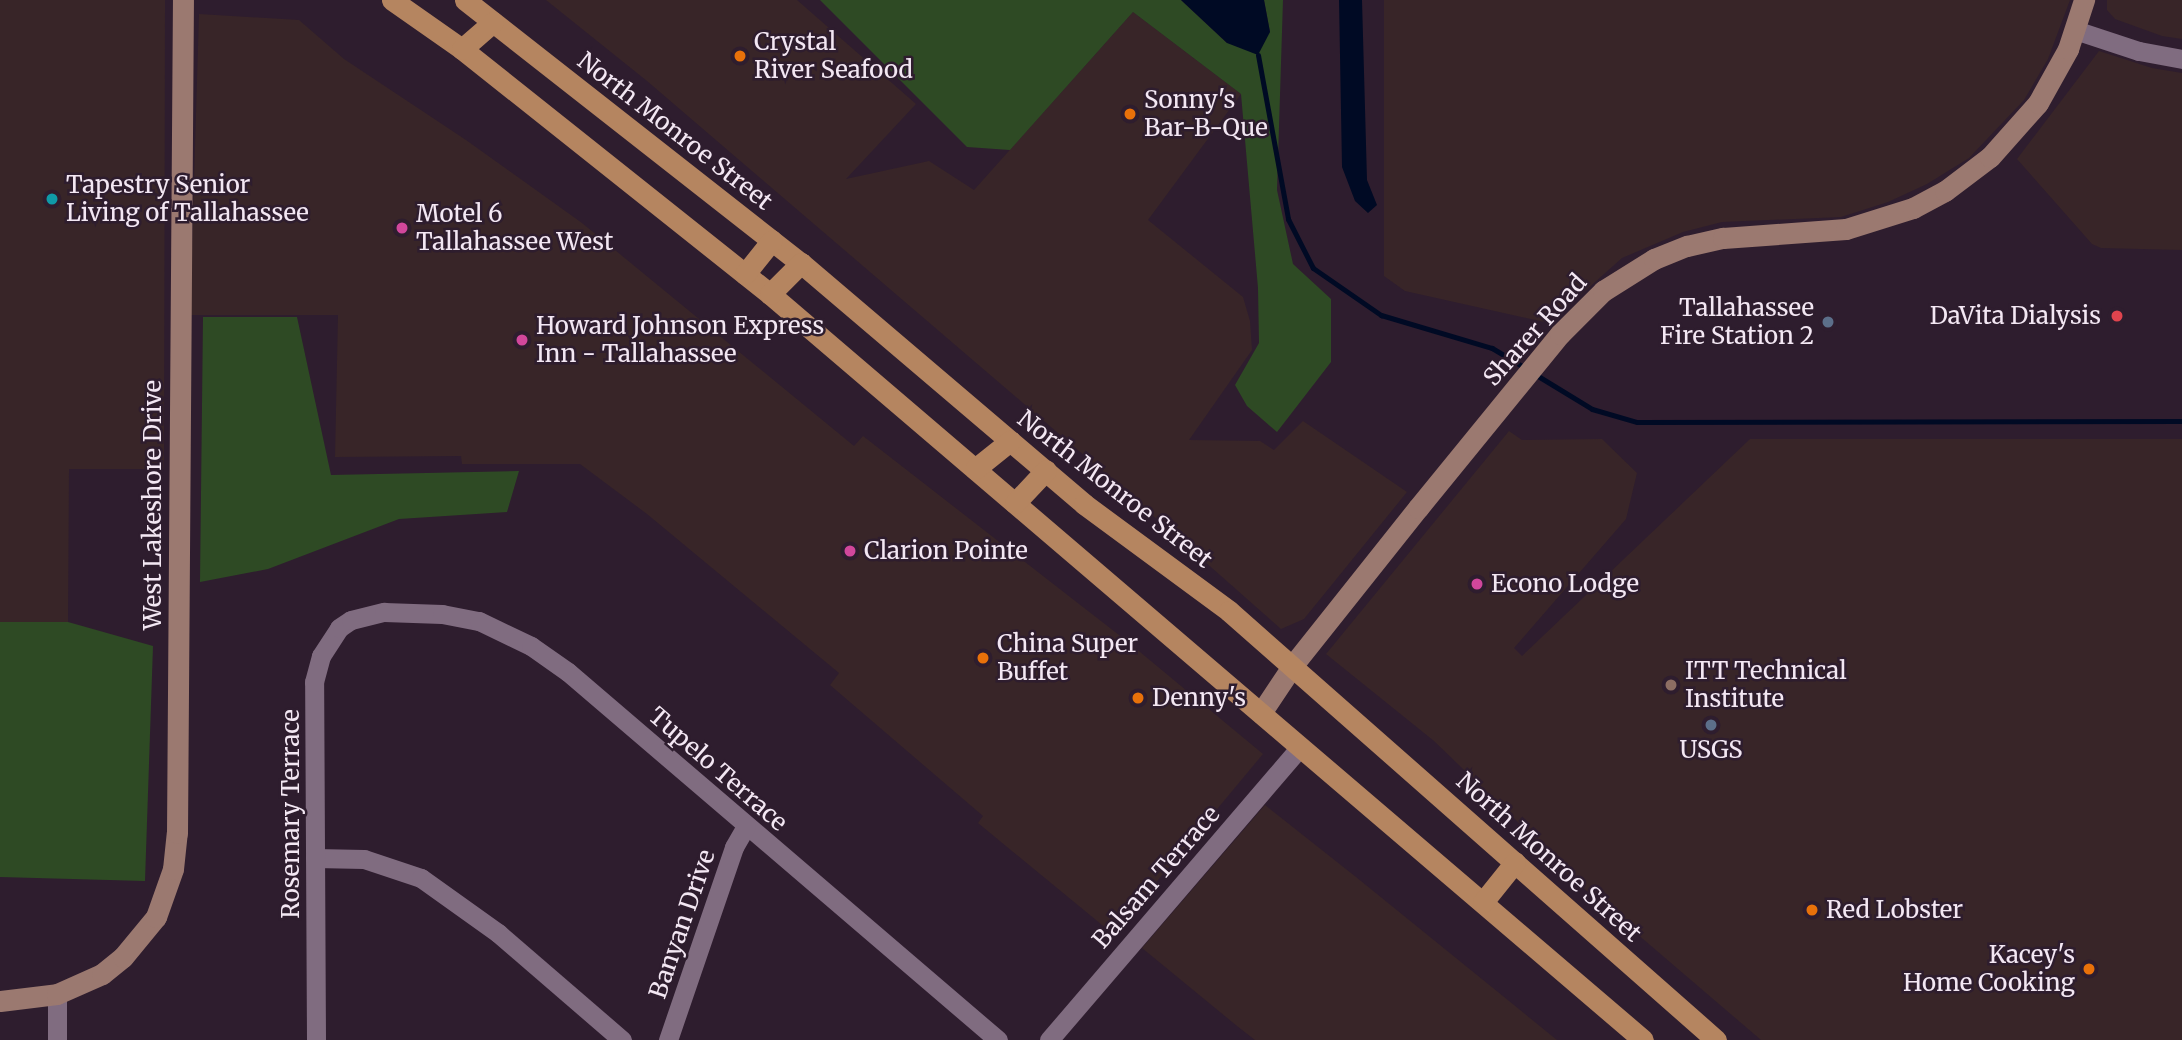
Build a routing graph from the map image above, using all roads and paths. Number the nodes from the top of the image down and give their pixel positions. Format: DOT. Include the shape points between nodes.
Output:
graph roads {
  1 [pos="183,0"];
  2 [pos="392,0"];
  3 [pos="465,0"];
  4 [pos="2084,0"];
  5 [pos="493,22"];
  6 [pos="2075,30"];
  7 [pos="463,49"];
  8 [pos="2182,59"];
  9 [pos="772,240"];
  10 [pos="801,263"];
  11 [pos="745,274"];
  12 [pos="770,294"];
  13 [pos="1010,441"];
  14 [pos="975,469"];
  15 [pos="1046,470"];
  16 [pos="1015,503"];
  17 [pos="370,614"];
  18 [pos="1293,665"];
  19 [pos="1261,713"];
  20 [pos="1300,747"];
  21 [pos="746,826"];
  22 [pos="315,858"];
  23 [pos="1515,862"];
  24 [pos="1483,902"];
  25 [pos="57,994"];
  26 [pos="0,1000"];
  27 [pos="57,1040"];
  28 [pos="316,1040"];
  29 [pos="622,1040"];
  30 [pos="668,1040"];
  31 [pos="998,1040"];
  32 [pos="1049,1040"];
  33 [pos="1643,1040"];
  34 [pos="1716,1040"];
  1 -- 25 [label="street, West Lakeshore Drive" via="177,833 173,869 156,917 123,957 93,980"];
  2 -- 7 [label="main road"];
  3 -- 5 [label="main road, North Monroe Street"];
  4 -- 6 [label="street, Sharer Road"];
  5 -- 7 [label="main road"];
  5 -- 9 [label="main road, North Monroe Street"];
  6 -- 8 [label="street" via="2139,51"];
  6 -- 18 [label="street, Sharer Road" via="2055,75 2012,135 1945,191 1913,208 1856,227 1723,238 1676,250 1611,285 1560,334"];
  7 -- 11 [label="main road"];
  9 -- 10 [label="main road, North Monroe Street"];
  9 -- 11 [label="main road"];
  10 -- 12 [label="main road"];
  10 -- 13 [label="main road, North Monroe Street"];
  11 -- 12 [label="main road"];
  12 -- 14 [label="main road"];
  13 -- 14 [label="main road"];
  13 -- 15 [label="main road, North Monroe Street"];
  14 -- 16 [label="main road"];
  15 -- 16 [label="main road"];
  15 -- 18 [label="main road, North Monroe Street"];
  16 -- 19 [label="main road"];
  17 -- 21 [label="street, Tupelo Terrace" via="408,612 498,627 568,672"];
  17 -- 22 [label="street, Rosemary Terrace" via="351,620 327,642 314,682"];
  18 -- 19 [label="street, Sharer Road"];
  18 -- 23 [label="main road, North Monroe Street"];
  19 -- 20 [label="main road"];
  20 -- 24 [label="main road"];
  20 -- 32 [label="street, Balsam Terrace"];
  21 -- 30 [label="street, Banyan Drive" via="733,847"];
  21 -- 31 [label="street, Tupelo Terrace"];
  22 -- 28 [label="street, Rosemary Terrace"];
  22 -- 29 [label="street" via="364,859 421,878 498,933"];
  23 -- 24 [label="main road"];
  23 -- 34 [label="main road, North Monroe Street"];
  24 -- 33 [label="main road"];
  25 -- 26 [label="street, West Lakeshore Drive"];
  25 -- 27 [label="street"];
}
